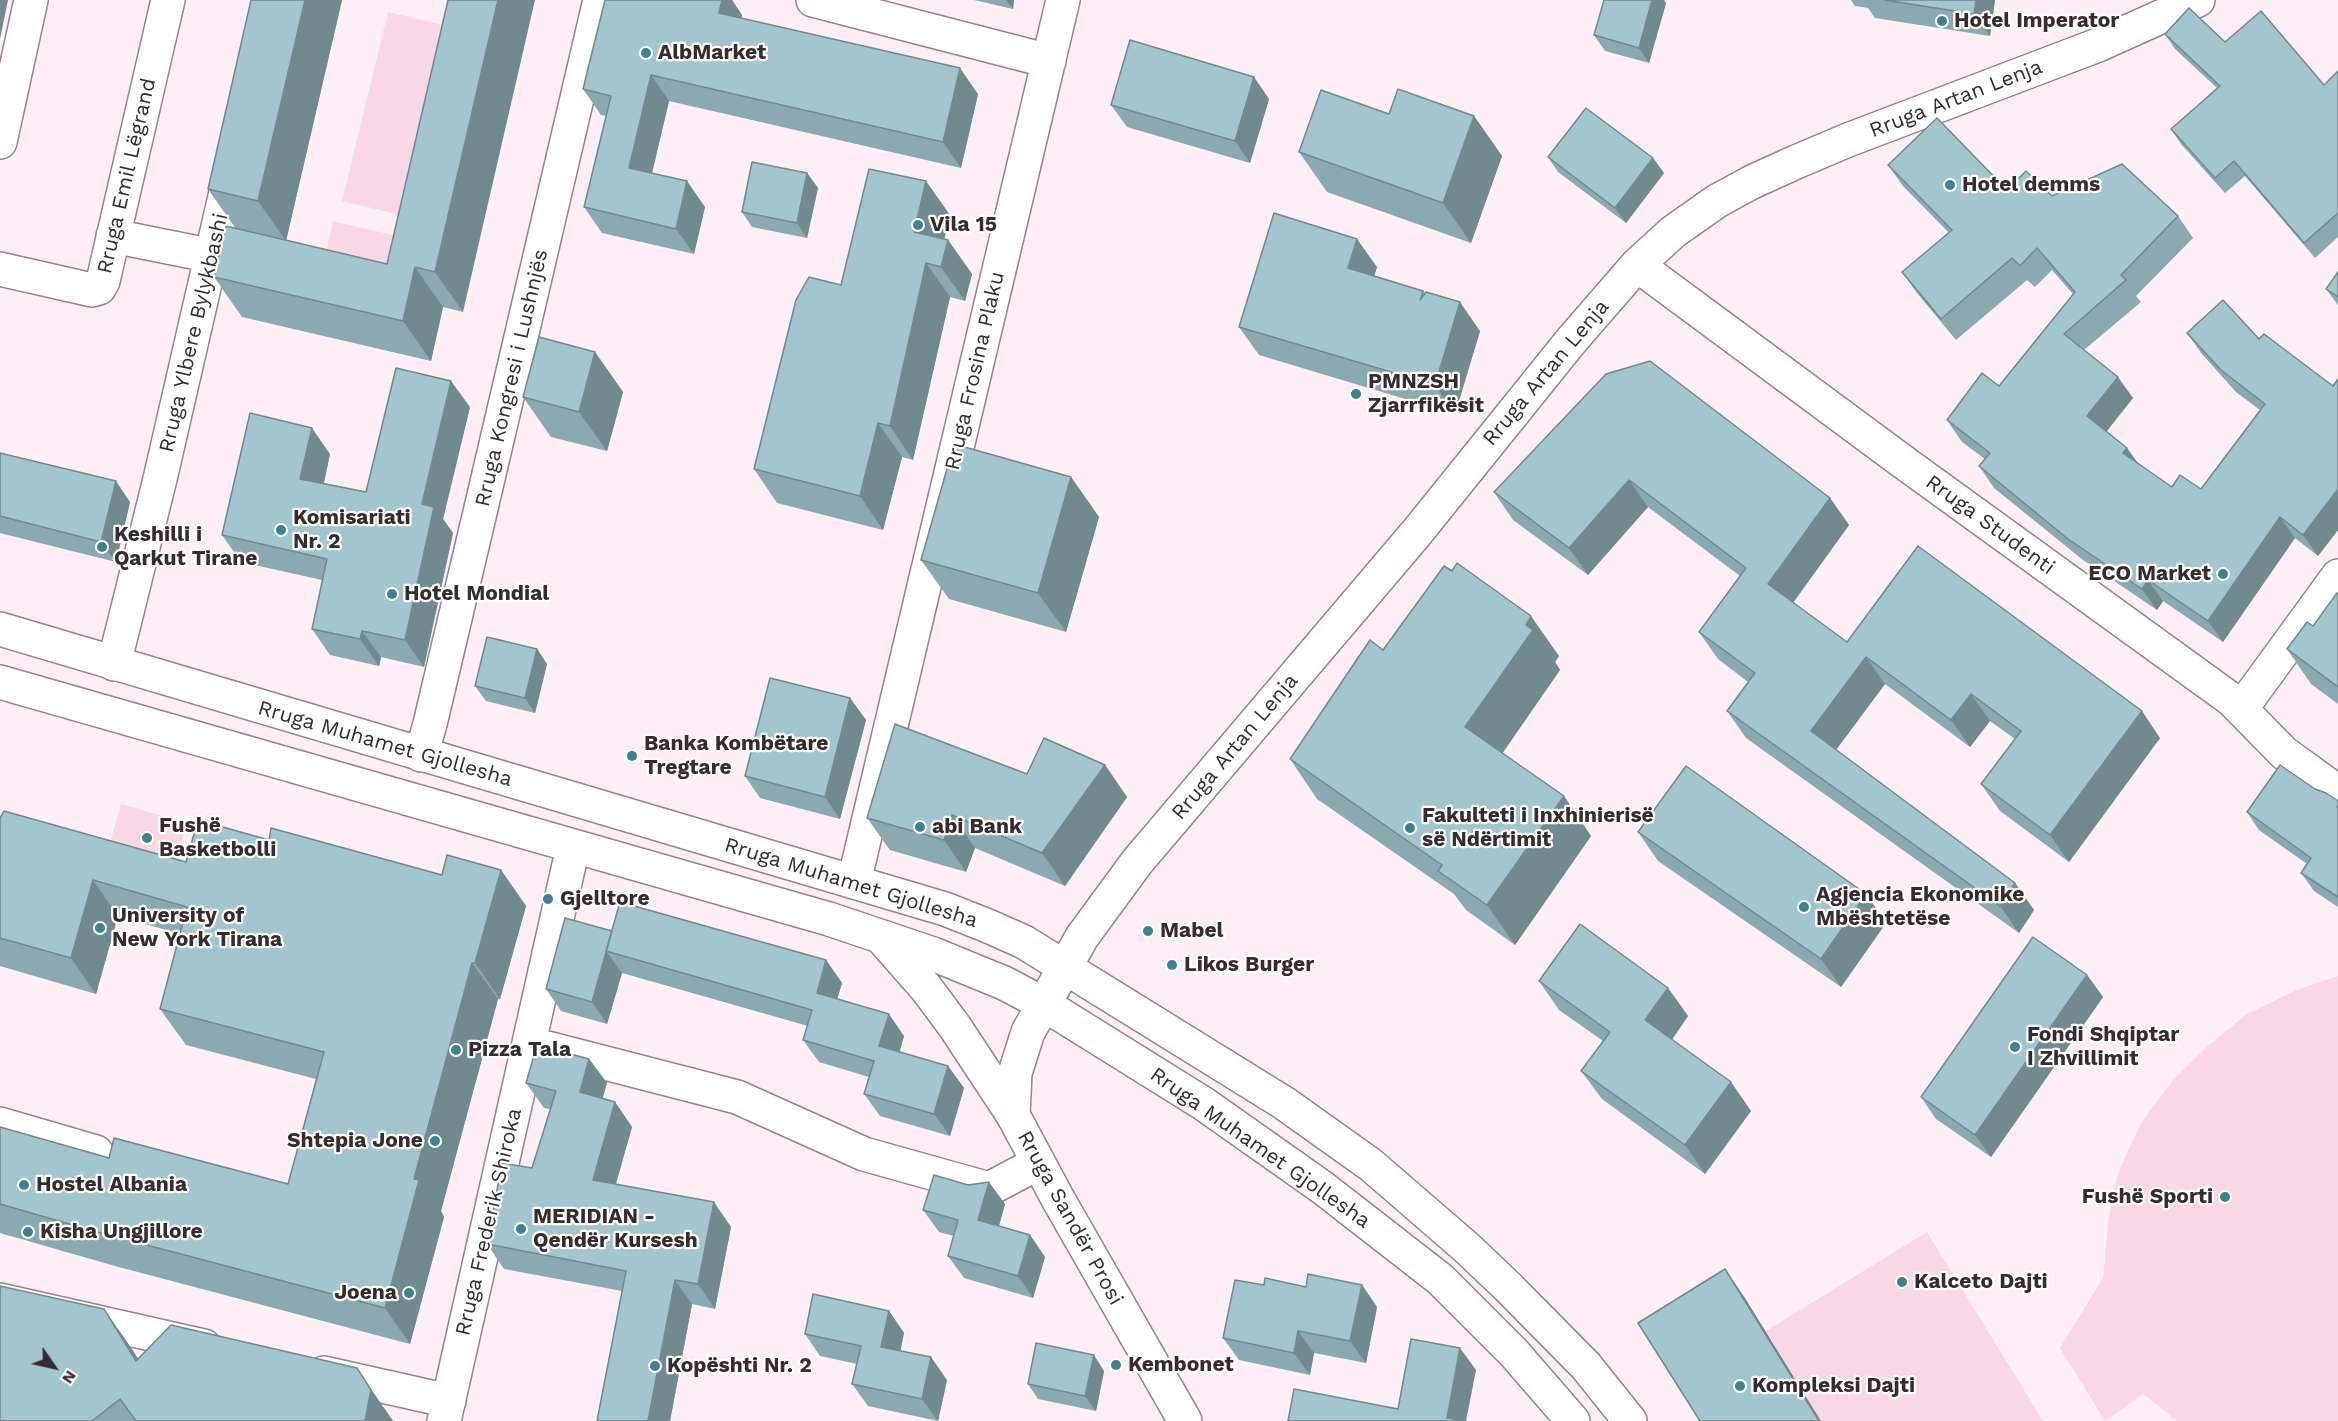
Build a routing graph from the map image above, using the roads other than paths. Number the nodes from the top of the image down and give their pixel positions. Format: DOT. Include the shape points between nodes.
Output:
graph roads {
  1 [pos="31,0"];
  2 [pos="168,0"];
  3 [pos="600,0"];
  4 [pos="813,0"];
  5 [pos="1063,0"];
  6 [pos="2198,0"];
  7 [pos="1048,62"];
  8 [pos="237,140"];
  9 [pos="0,142"];
  10 [pos="113,236"];
  11 [pos="213,253"];
  12 [pos="1637,265"];
  13 [pos="0,269"];
  14 [pos="2338,576"];
  15 [pos="0,629"];
  16 [pos="114,664"];
  17 [pos="0,682"];
  18 [pos="2241,709"];
  19 [pos="421,755"];
  20 [pos="2338,792"];
  21 [pos="573,847"];
  22 [pos="854,882"];
  23 [pos="879,935"];
  24 [pos="1063,967"];
  25 [pos="1042,1003"];
  26 [pos="529,1044"];
  27 [pos="1013,1115"];
  28 [pos="0,1124"];
  29 [pos="96,1152"];
  30 [pos="1038,1163"];
  31 [pos="0,1300"];
  32 [pos="232,1352"];
  33 [pos="300,1368"];
  34 [pos="446,1411"];
  35 [pos="1185,1421"];
  36 [pos="1573,1421"];
  37 [pos="1630,1421"];
  1 -- 9 [label="street"];
  2 -- 10 [label="street, Rruga Emil Lëgrand"];
  3 -- 19 [label="street, Rruga Kongresi i Lushnjës"];
  4 -- 7 [label="street"];
  5 -- 7 [label="street, Rruga Frosina Plaku"];
  6 -- 12 [label="street, Rruga Artan Lenja" via="2098,45 1848,140 1752,182 1682,226"];
  7 -- 22 [label="street, Rruga Frosina Plaku"];
  8 -- 11 [label="street, Rruga Ylbere Bylykbashi"];
  10 -- 11 [label="street"];
  10 -- 13 [label="street, Rruga Emil Lëgrand" via="99,288 92,290"];
  11 -- 16 [label="street, Rruga Ylbere Bylykbashi"];
  12 -- 18 [label="street, Rruga Studenti"];
  12 -- 24 [label="street, Rruga Artan Lenja" via="1137,862"];
  14 -- 18 [label="street"];
  15 -- 16 [label="street, Rruga Muhamet Gjollesha"];
  16 -- 19 [label="street, Rruga Muhamet Gjollesha"];
  17 -- 21 [label="street, Rruga Muhamet Gjollesha"];
  18 -- 20 [label="street, Rruga Studenti" via="2284,753"];
  19 -- 22 [label="street, Rruga Muhamet Gjollesha"];
  21 -- 23 [label="street, Rruga Muhamet Gjollesha"];
  21 -- 26 [label="street, Rruga Frederik Shiroka"];
  22 -- 24 [label="street, Rruga Muhamet Gjollesha" via="988,926"];
  23 -- 25 [label="street, Rruga Muhamet Gjollesha" via="980,973"];
  23 -- 27 [label="street" via="932,995"];
  24 -- 25 [label="street, Rruga Artan Lenja"];
  24 -- 37 [label="street, Rruga Muhamet Gjollesha" via="1284,1103 1371,1165 1508,1287 1586,1366"];
  25 -- 27 [label="street, Rruga Sandër Prosi" via="1015,1073"];
  25 -- 36 [label="street, Rruga Muhamet Gjollesha" via="1204,1104 1386,1237 1448,1288 1514,1353"];
  26 -- 30 [label="street" via="737,1097 864,1154 989,1189"];
  26 -- 34 [label="street, Rruga Frederik Shiroka"];
  27 -- 30 [label="street, Rruga Sandër Prosi"];
  28 -- 29 [label="street"];
  30 -- 35 [label="street, Rruga Sandër Prosi"];
  31 -- 32 [label="street"];
  33 -- 34 [label="street, Rruga Frederik Shiroka"];
}
